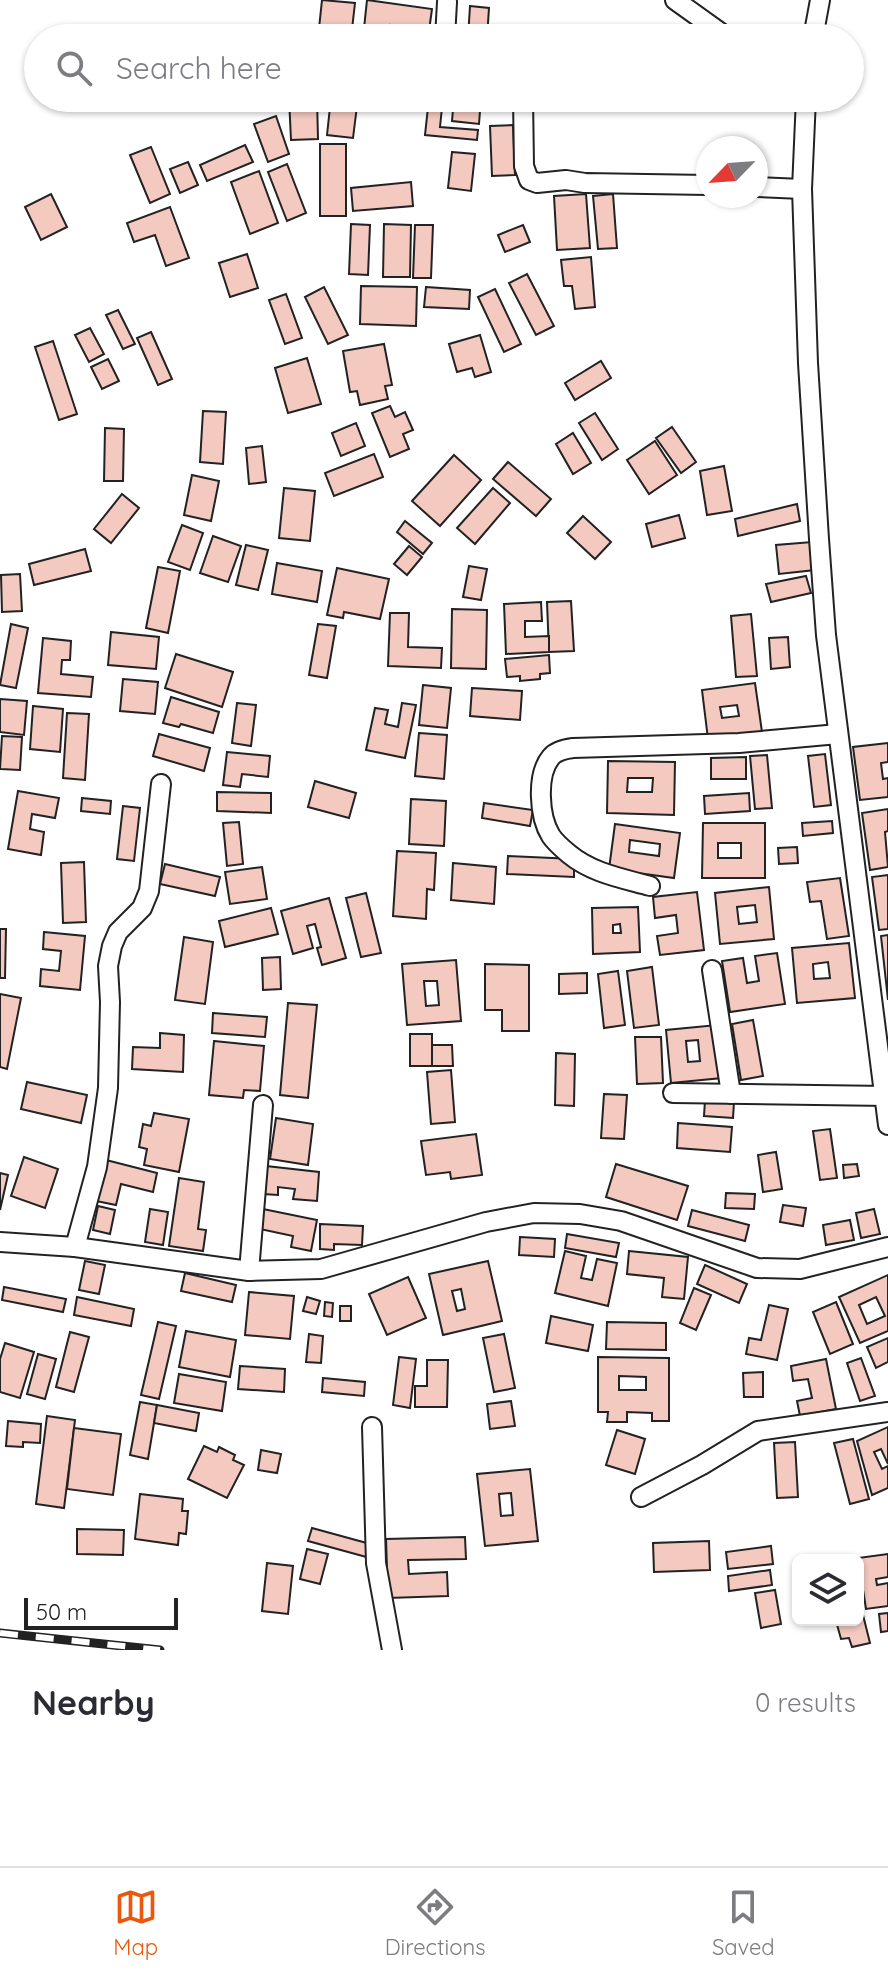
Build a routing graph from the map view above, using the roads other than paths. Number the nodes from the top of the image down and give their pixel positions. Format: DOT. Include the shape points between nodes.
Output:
graph roads {
  1 [pos="675,0"];
  2 [pos="820,0"];
  3 [pos="447,2"];
  4 [pos="446,24"];
  5 [pos="708,24"];
  6 [pos="816,24"];
  7 [pos="523,112"];
  8 [pos="805,112"];
  9 [pos="696,185"];
  10 [pos="768,188"];
  11 [pos="802,189"];
  12 [pos="838,734"];
  13 [pos="161,784"];
  14 [pos="650,886"];
  15 [pos="712,970"];
  16 [pos="673,1093"];
  17 [pos="731,1094"];
  18 [pos="887,1096"];
  19 [pos="263,1105"];
  20 [pos="888,1125"];
  21 [pos="0,1242"];
  22 [pos="75,1247"];
  23 [pos="888,1247"];
  24 [pos="249,1271"];
  25 [pos="888,1412"];
  26 [pos="372,1427"];
  27 [pos="641,1497"];
  28 [pos="392,1650"];
  1 -- 5 [label="street"];
  2 -- 6 [label="street"];
  3 -- 4 [label="street"];
  7 -- 9 [label="street" via="529,180"];
  8 -- 11 [label="street"];
  10 -- 11 [label="street"];
  11 -- 12 [label="street" via="819,539"];
  12 -- 14 [label="street" via="573,748 551,756 542,774 543,818 552,837 595,871"];
  12 -- 18 [label="street"];
  13 -- 22 [label="street" via="149,891 142,908 118,932 108,966 108,1088 97,1167"];
  15 -- 17 [label="street"];
  16 -- 17 [label="street"];
  17 -- 18 [label="street"];
  18 -- 20 [label="street"];
  19 -- 24 [label="street"];
  21 -- 22 [label="street"];
  22 -- 24 [label="street"];
  23 -- 24 [label="street" via="800,1269 757,1268 621,1221 534,1213 321,1269"];
  25 -- 27 [label="street" via="758,1431"];
  26 -- 28 [label="street" via="376,1563"];
}
